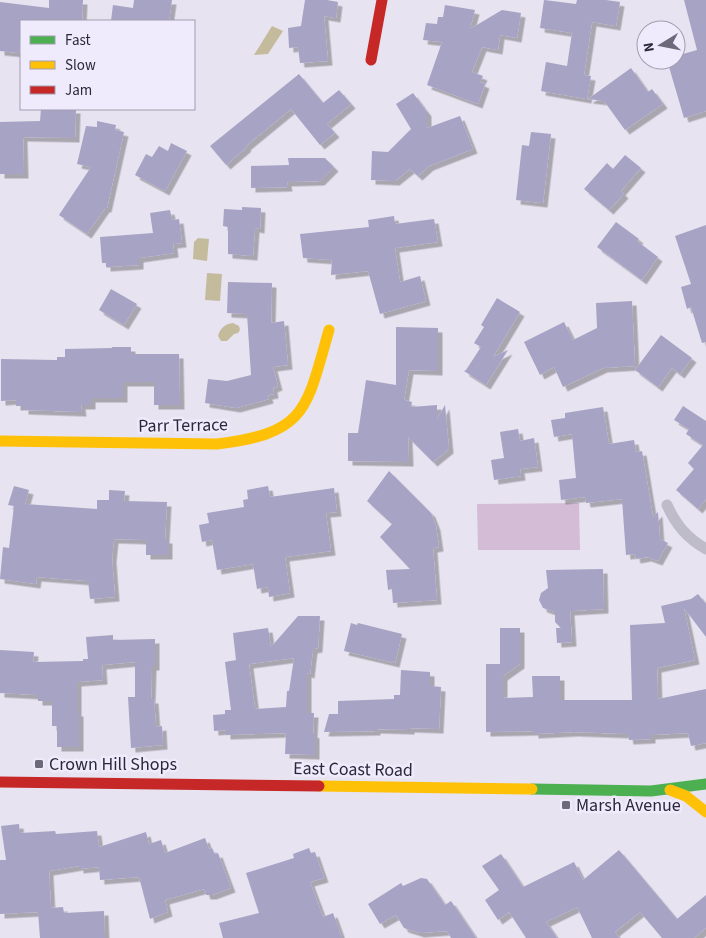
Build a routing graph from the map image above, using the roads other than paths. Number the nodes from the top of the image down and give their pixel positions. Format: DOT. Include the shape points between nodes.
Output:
graph roads {
  1 [pos="382,0"];
  2 [pos="371,60"];
  3 [pos="329,330"];
  4 [pos="0,441"];
  5 [pos="667,505"];
  6 [pos="706,549"];
  7 [pos="0,782"];
  8 [pos="706,784"];
  9 [pos="670,790"];
  10 [pos="706,812"];
  1 -- 2 [label="main road"];
  3 -- 4 [label="main road, Parr Terrace" via="305,405 280,429 238,442 217,444"];
  5 -- 6 [label="lane" via="680,530"];
  7 -- 9 [label="main road, East Coast Road"];
  8 -- 9 [label="main road, East Coast Road"];
  9 -- 10 [label="main road" via="686,796"];
}
